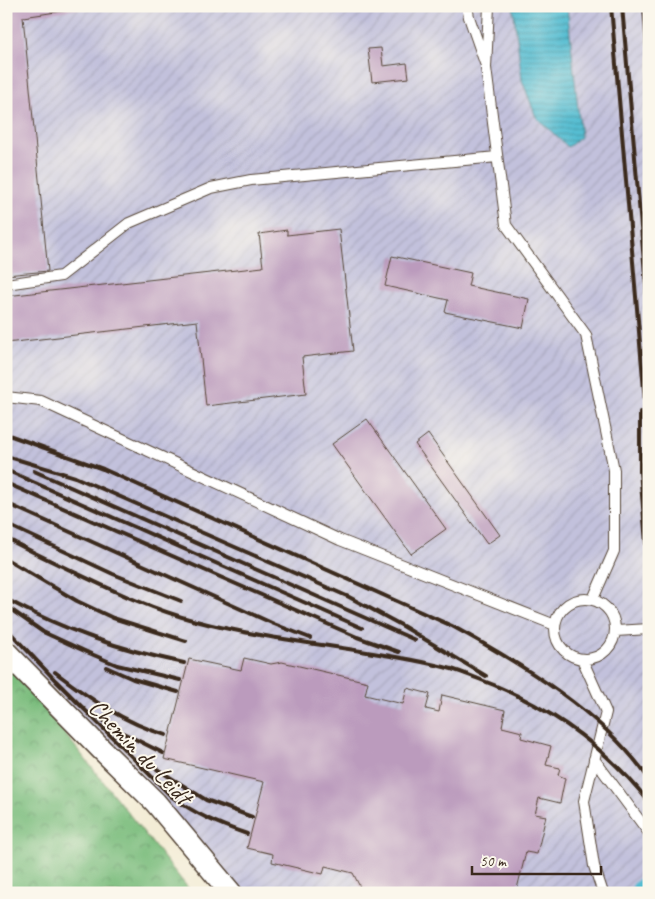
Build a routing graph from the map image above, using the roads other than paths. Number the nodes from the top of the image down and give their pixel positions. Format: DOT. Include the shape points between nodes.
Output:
graph roads {
  1 [pos="467,6"];
  2 [pos="489,6"];
  3 [pos="486,68"];
  4 [pos="497,156"];
  5 [pos="6,284"];
  6 [pos="6,397"];
  7 [pos="593,600"];
  8 [pos="555,625"];
  9 [pos="649,629"];
  10 [pos="616,631"];
  11 [pos="6,652"];
  12 [pos="582,659"];
  13 [pos="594,759"];
  14 [pos="649,833"];
  15 [pos="231,893"];
  16 [pos="603,893"];
  1 -- 3 [label="lane"];
  2 -- 3 [label="lane"];
  3 -- 4 [label="lane"];
  4 -- 5 [label="lane" via="251,180 211,188 129,223 61,276"];
  4 -- 7 [label="lane" via="506,225 586,335 614,470 614,551"];
  6 -- 8 [label="lane" via="41,401 340,540"];
  7 -- 8 [label="lane" via="582,599 568,604 558,615"];
  7 -- 10 [label="lane" via="610,611"];
  8 -- 12 [label="lane" via="559,644 573,657"];
  9 -- 10 [label="lane"];
  10 -- 12 [label="lane" via="614,640 601,655"];
  11 -- 15 [label="street, Chemin du Leidt" via="155,802"];
  12 -- 13 [label="lane" via="606,712"];
  13 -- 14 [label="lane"];
  13 -- 16 [label="lane" via="584,801 594,866"];
}
